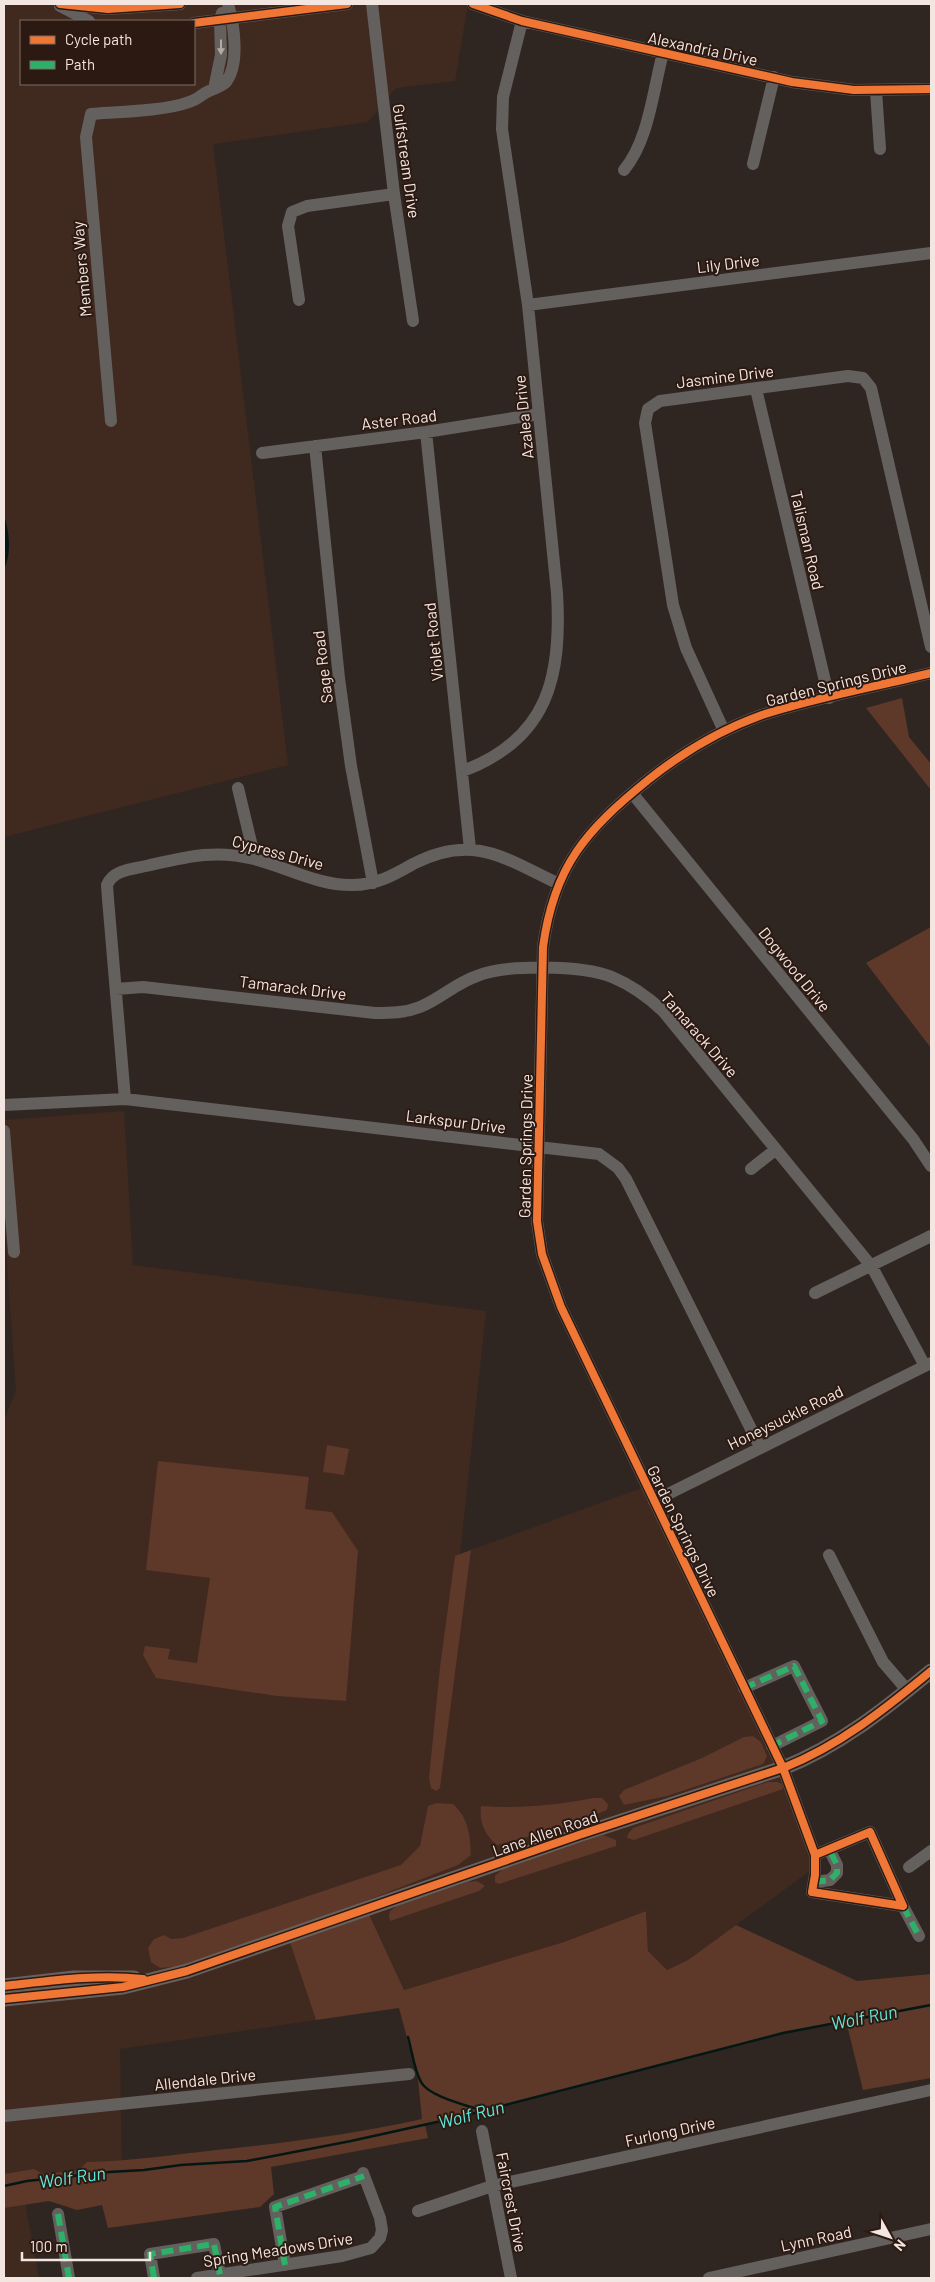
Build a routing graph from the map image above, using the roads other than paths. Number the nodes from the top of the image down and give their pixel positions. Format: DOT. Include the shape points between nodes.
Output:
graph roads {
  1 [pos="58,4"];
  2 [pos="180,4"];
  3 [pos="226,4"];
  4 [pos="347,4"];
  5 [pos="372,4"];
  6 [pos="473,4"];
  7 [pos="226,19"];
  8 [pos="82,20"];
  9 [pos="522,21"];
  10 [pos="195,23"];
  11 [pos="662,53"];
  12 [pos="774,77"];
  13 [pos="931,90"];
  14 [pos="876,91"];
  15 [pos="880,148"];
  16 [pos="752,164"];
  17 [pos="624,170"];
  18 [pos="394,194"];
  19 [pos="931,253"];
  20 [pos="299,300"];
  21 [pos="528,305"];
  22 [pos="413,321"];
  23 [pos="756,389"];
  24 [pos="539,414"];
  25 [pos="111,421"];
  26 [pos="426,432"];
  27 [pos="315,446"];
  28 [pos="262,453"];
  29 [pos="931,647"];
  30 [pos="931,673"];
  31 [pos="829,698"];
  32 [pos="724,731"];
  33 [pos="463,771"];
  34 [pos="238,788"];
  35 [pos="632,793"];
  36 [pos="470,849"];
  37 [pos="255,859"];
  38 [pos="373,883"];
  39 [pos="558,884"];
  40 [pos="541,969"];
  41 [pos="116,989"];
  42 [pos="125,1099"];
  43 [pos="4,1105"];
  44 [pos="4,1131"];
  45 [pos="539,1147"];
  46 [pos="775,1150"];
  47 [pos="931,1166"];
  48 [pos="751,1169"];
  49 [pos="931,1236"];
  50 [pos="14,1252"];
  51 [pos="872,1267"];
  52 [pos="815,1293"];
  53 [pos="928,1364"];
  54 [pos="760,1447"];
  55 [pos="654,1501"];
  56 [pos="829,1555"];
  57 [pos="931,1671"];
  58 [pos="744,1688"];
  59 [pos="908,1690"];
  60 [pos="772,1746"];
  61 [pos="783,1768"];
  62 [pos="829,1849"];
  63 [pos="931,1851"];
  64 [pos="815,1855"];
  65 [pos="909,1866"];
  66 [pos="814,1882"];
  67 [pos="903,1906"];
  68 [pos="919,1936"];
  69 [pos="148,1980"];
  70 [pos="4,1986"];
  71 [pos="4,1999"];
  72 [pos="409,2074"];
  73 [pos="931,2090"];
  74 [pos="4,2116"];
  75 [pos="482,2131"];
  76 [pos="492,2186"];
  77 [pos="418,2211"];
  78 [pos="58,2214"];
  79 [pos="931,2230"];
  80 [pos="285,2265"];
  81 [pos="220,2275"];
  82 [pos="69,2278"];
  83 [pos="154,2278"];
  84 [pos="198,2278"];
  85 [pos="511,2278"];
  86 [pos="709,2278"];
  1 -- 2 [label="street" via="108,9"];
  1 -- 8 [label="street"];
  3 -- 7 [label="street"];
  4 -- 7 [label="street"];
  5 -- 18 [label="street, Gulfstream Drive"];
  6 -- 9 [label="street, Alexandria Drive"];
  7 -- 10 [label="street"];
  7 -- 25 [label="street, Members Way" via="214,89 180,105 91,114 86,137"];
  9 -- 11 [label="street, Alexandria Drive"];
  9 -- 21 [label="street, Azalea Drive" via="503,97 502,129"];
  11 -- 12 [label="street, Alexandria Drive"];
  11 -- 17 [label="street" via="640,144"];
  12 -- 14 [label="street, Alexandria Drive" via="816,86"];
  12 -- 16 [label="street"];
  13 -- 14 [label="street, Alexandria Drive"];
  14 -- 15 [label="street"];
  18 -- 20 [label="street" via="307,206 292,212 288,226"];
  18 -- 22 [label="street, Gulfstream Drive"];
  19 -- 21 [label="street, Lily Drive"];
  21 -- 24 [label="street, Azalea Drive"];
  23 -- 29 [label="street, Jasmine Drive" via="848,376 857,376 868,383"];
  23 -- 31 [label="street, Talisman Road"];
  23 -- 32 [label="street, Jasmine Drive" via="660,401 648,408 646,415 673,606 686,648"];
  24 -- 26 [label="street, Aster Road"];
  24 -- 33 [label="street, Azalea Drive" via="560,632 553,674 541,709 525,731 502,752"];
  26 -- 27 [label="street, Aster Road"];
  26 -- 33 [label="street, Violet Road"];
  27 -- 28 [label="street, Aster Road"];
  27 -- 38 [label="street, Sage Road" via="340,688"];
  30 -- 31 [label="street, Garden Springs Drive"];
  31 -- 32 [label="street, Garden Springs Drive" via="764,715"];
  32 -- 35 [label="street, Garden Springs Drive" via="684,753"];
  33 -- 36 [label="street, Violet Road"];
  34 -- 37 [label="street"];
  35 -- 39 [label="street, Garden Springs Drive" via="590,832"];
  35 -- 47 [label="street, Dogwood Drive" via="913,1139"];
  36 -- 38 [label="street, Cypress Drive" via="438,852"];
  36 -- 39 [label="street, Cypress Drive" via="509,860"];
  37 -- 38 [label="street, Cypress Drive" via="330,882"];
  37 -- 41 [label="street, Cypress Drive" via="204,854 128,870 112,877 107,885"];
  39 -- 40 [label="street, Garden Springs Drive" via="545,930"];
  40 -- 41 [label="street, Tamarack Drive" via="502,970 479,975 422,1006 398,1012 375,1013 143,987"];
  40 -- 45 [label="street, Garden Springs Drive"];
  40 -- 46 [label="street, Tamarack Drive" via="598,973 612,977 649,998 675,1025"];
  41 -- 42 [label="street, Cypress Drive"];
  42 -- 43 [label="street, Larkspur Drive"];
  42 -- 45 [label="street, Larkspur Drive"];
  44 -- 50 [label="street"];
  45 -- 54 [label="street, Larkspur Drive" via="586,1150 599,1154 618,1168"];
  45 -- 55 [label="street, Garden Springs Drive" via="537,1221 542,1254 561,1307"];
  46 -- 48 [label="street"];
  46 -- 51 [label="street, Tamarack Drive"];
  49 -- 51 [label="street"];
  51 -- 52 [label="street"];
  51 -- 53 [label="street, Tamarack Drive"];
  53 -- 54 [label="street, Honeysuckle Road"];
  54 -- 55 [label="street, Honeysuckle Road"];
  55 -- 58 [label="street, Garden Springs Drive"];
  56 -- 59 [label="street" via="883,1662"];
  57 -- 59 [label="main road, Lane Allen Road"];
  58 -- 60 [label="street, Garden Springs Drive"];
  58 -- 60 [label="street" via="794,1666 822,1721"];
  59 -- 61 [label="main road, Lane Allen Road" via="850,1733"];
  60 -- 61 [label="street, Garden Springs Drive"];
  61 -- 64 [label="street, Garden Springs Drive"];
  61 -- 69 [label="main road, Lane Allen Road" via="579,1835 267,1945"];
  62 -- 64 [label="street"];
  62 -- 66 [label="street" via="837,1864 837,1873 830,1880"];
  62 -- 67 [label="street" via="870,1832"];
  63 -- 65 [label="street"];
  64 -- 66 [label="street"];
  66 -- 67 [label="street" via="812,1892"];
  67 -- 68 [label="street"];
  69 -- 70 [label="main road, Lane Allen Road" via="74,1978"];
  69 -- 71 [label="main road, Lane Allen Road" via="123,1987"];
  72 -- 74 [label="street, Allendale Drive"];
  73 -- 76 [label="street, Furlong Drive"];
  75 -- 76 [label="street, Faircrest Drive"];
  76 -- 77 [label="street, Furlong Drive"];
  76 -- 85 [label="street, Faircrest Drive"];
  78 -- 82 [label="street"];
  79 -- 86 [label="street, Lynn Road"];
  80 -- 80 [label="street, Spring Meadows Drive" via="357,2254 377,2244 382,2230 380,2218 363,2175 275,2207"];
  80 -- 81 [label="street, Spring Meadows Drive"];
  81 -- 83 [label="street" via="214,2244 150,2254"];
  81 -- 84 [label="street, Spring Meadows Drive"];
}
